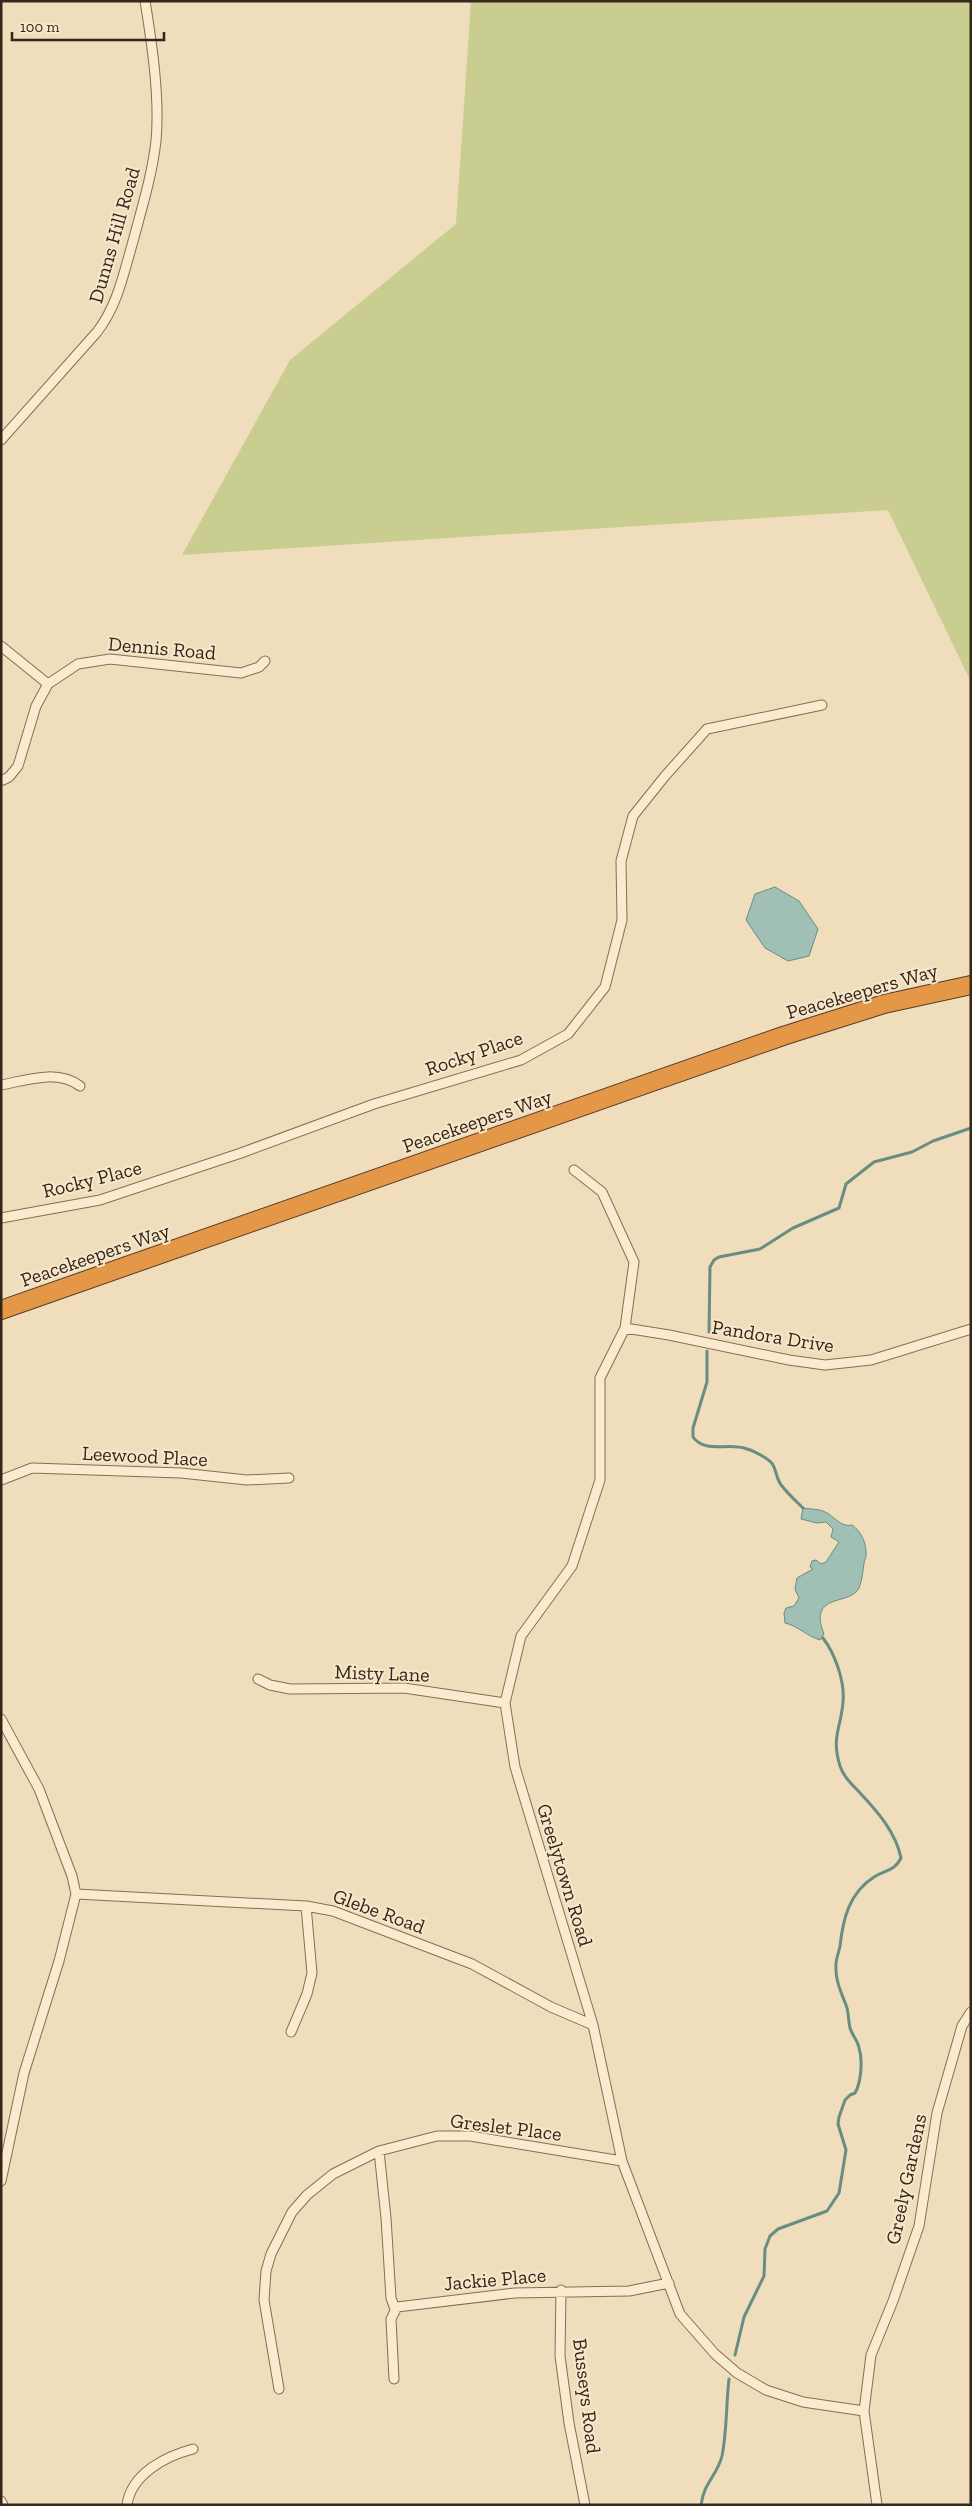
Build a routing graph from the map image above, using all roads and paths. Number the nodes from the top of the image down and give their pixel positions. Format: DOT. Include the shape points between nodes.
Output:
graph roads {
  1 [pos="145,1"];
  2 [pos="1,440"];
  3 [pos="1,646"];
  4 [pos="265,661"];
  5 [pos="48,684"];
  6 [pos="822,705"];
  7 [pos="3,780"];
  8 [pos="971,985"];
  9 [pos="1,1085"];
  10 [pos="80,1086"];
  11 [pos="574,1170"];
  12 [pos="1,1218"];
  13 [pos="1,1310"];
  14 [pos="625,1328"];
  15 [pos="971,1329"];
  16 [pos="289,1478"];
  17 [pos="1,1480"];
  18 [pos="258,1679"];
  19 [pos="505,1703"];
  20 [pos="1,1719"];
  21 [pos="76,1894"];
  22 [pos="306,1906"];
  23 [pos="971,2012"];
  24 [pos="593,2025"];
  25 [pos="291,2032"];
  26 [pos="379,2151"];
  27 [pos="622,2161"];
  28 [pos="1,2181"];
  29 [pos="669,2283"];
  30 [pos="561,2290"];
  31 [pos="395,2309"];
  32 [pos="394,2379"];
  33 [pos="279,2389"];
  34 [pos="864,2411"];
  35 [pos="194,2449"];
  36 [pos="128,2505"];
  37 [pos="586,2505"];
  38 [pos="877,2505"];
  1 -- 2 [label="street, Dunns Hill Road" via="157,132 150,175 119,290 108,317 97,332"];
  3 -- 5 [label="street"];
  4 -- 5 [label="street, Dennis Road" via="259,667 241,673 99,659 78,664"];
  5 -- 7 [label="street, Dennis Road" via="36,706 18,766"];
  6 -- 12 [label="street, Rocky Place" via="707,729 633,816 621,860 622,920 605,987 568,1034 521,1060 374,1104 100,1200"];
  8 -- 13 [label="highway, Peacekeepers Way" via="884,1004 808,1027"];
  9 -- 10 [label="street" via="49,1077 69,1079"];
  11 -- 14 [label="street, Greelytown Road" via="602,1192 634,1262"];
  14 -- 15 [label="street, Pandora Drive" via="825,1365 871,1360"];
  14 -- 19 [label="street, Greelytown Road" via="600,1378 600,1480 572,1566 520,1636"];
  16 -- 17 [label="street, Leewood Place" via="247,1480 180,1473 32,1468"];
  18 -- 19 [label="street, Misty Lane" via="290,1689 404,1688"];
  19 -- 24 [label="street, Greelytown Road" via="514,1767"];
  20 -- 21 [label="street" via="39,1789"];
  21 -- 22 [label="street, Glebe Road"];
  21 -- 28 [label="street" via="24,2073"];
  22 -- 24 [label="street, Glebe Road" via="333,1911 472,1964 556,2010"];
  22 -- 25 [label="street" via="312,1973"];
  23 -- 34 [label="street, Greely Gardens" via="962,2026 937,2113 919,2226 871,2355"];
  24 -- 27 [label="street, Greelytown Road"];
  26 -- 27 [label="street, Greslet Place" via="438,2136 470,2136"];
  26 -- 31 [label="street" via="391,2298"];
  26 -- 33 [label="street, Greslet Place" via="333,2174 307,2195 292,2212 271,2254 264,2280 264,2300"];
  27 -- 29 [label="street, Greelytown Road"];
  29 -- 30 [label="street, Jackie Place" via="629,2291"];
  29 -- 34 [label="street, Greelytown Road" via="680,2314 710,2349 737,2373 766,2390 803,2402"];
  30 -- 31 [label="street, Jackie Place"];
  30 -- 37 [label="street, Busseys Road" via="560,2356 569,2423"];
  31 -- 32 [label="street" via="391,2319"];
  34 -- 38 [label="street"];
  35 -- 36 [label="street" via="177,2454 143,2475 132,2487"];
}
